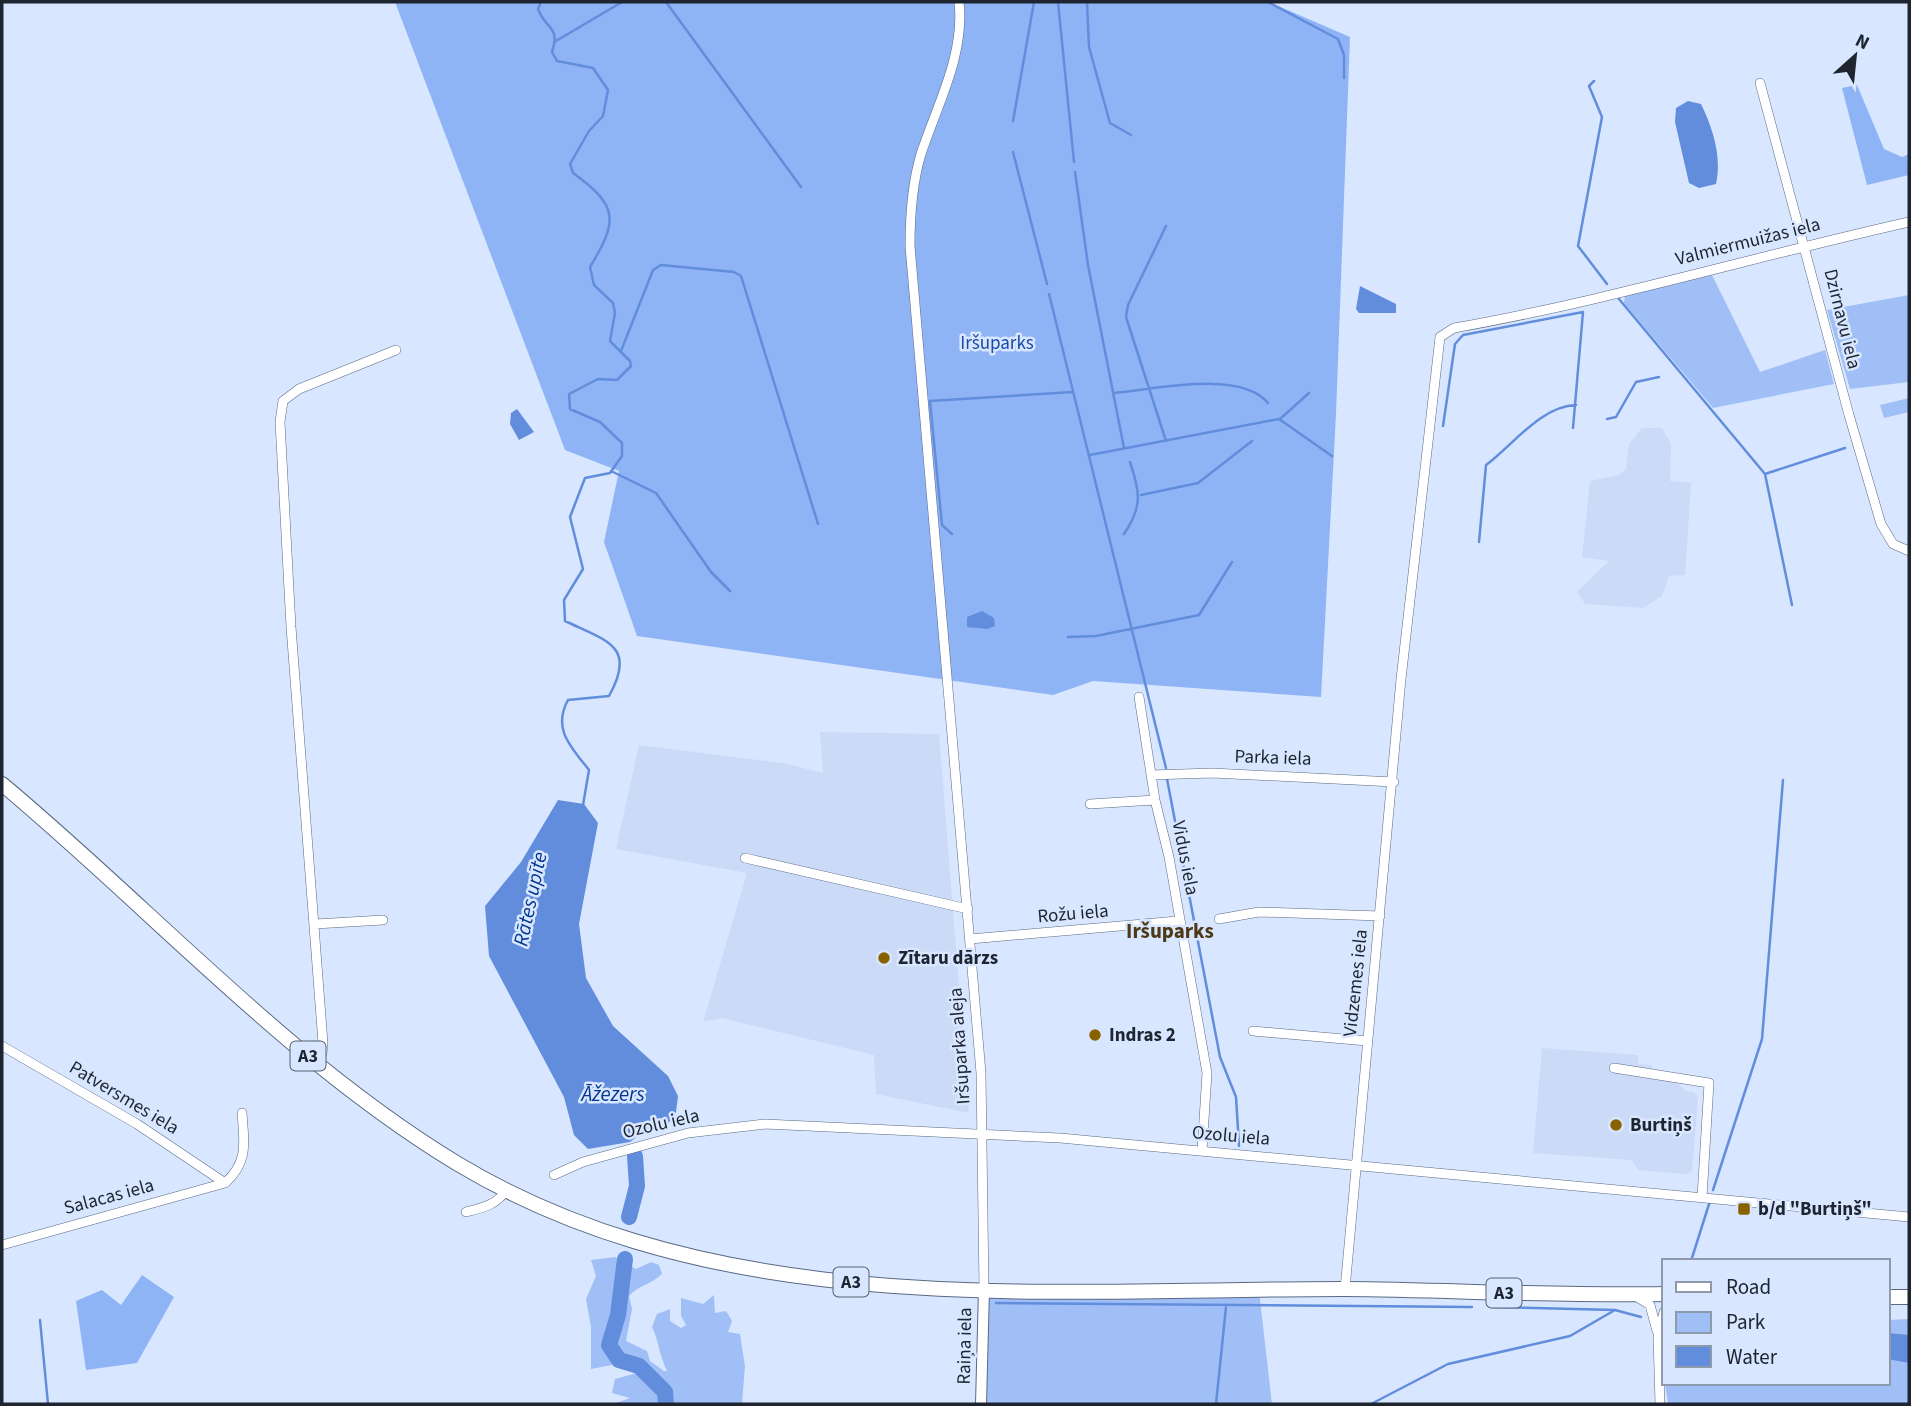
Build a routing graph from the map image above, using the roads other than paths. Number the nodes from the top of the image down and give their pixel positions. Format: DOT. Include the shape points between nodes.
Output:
graph roads {
  1 [pos="959,2"];
  2 [pos="1760,83"];
  3 [pos="1909,222"];
  4 [pos="1805,245"];
  5 [pos="397,350"];
  6 [pos="1909,551"];
  7 [pos="1401,679"];
  8 [pos="1139,697"];
  9 [pos="1151,775"];
  10 [pos="1394,782"];
  11 [pos="2,783"];
  12 [pos="1155,800"];
  13 [pos="1090,804"];
  14 [pos="745,858"];
  15 [pos="968,909"];
  16 [pos="1380,916"];
  17 [pos="1219,919"];
  18 [pos="383,920"];
  19 [pos="1178,921"];
  20 [pos="315,924"];
  21 [pos="970,939"];
  22 [pos="1253,1031"];
  23 [pos="1367,1041"];
  24 [pos="2,1046"];
  25 [pos="316,1062"];
  26 [pos="1615,1068"];
  27 [pos="242,1113"];
  28 [pos="984,1134"];
  29 [pos="1202,1151"];
  30 [pos="1355,1164"];
  31 [pos="554,1175"];
  32 [pos="225,1183"];
  33 [pos="506,1191"];
  34 [pos="1702,1197"];
  35 [pos="466,1212"];
  36 [pos="1909,1217"];
  37 [pos="2,1245"];
  38 [pos="984,1289"];
  39 [pos="1345,1289"];
  40 [pos="1630,1294"];
  41 [pos="1662,1294"];
  42 [pos="1890,1297"];
  43 [pos="1909,1297"];
  44 [pos="1662,1320"];
  45 [pos="1658,1336"];
  46 [pos="981,1404"];
  47 [pos="1660,1404"];
  1 -- 15 [label="street, Iršuparka aleja" via="961,21 943,102 915,177 910,215"];
  2 -- 4 [label="street, Dzirnavu iela"];
  3 -- 4 [label="street, Valmiermuižas iela"];
  4 -- 6 [label="street, Dzirnavu iela" via="1881,524 1893,544"];
  4 -- 7 [label="street, Valmiermuižas iela" via="1595,299 1454,328 1440,337"];
  5 -- 20 [label="street" via="299,389 283,401 281,412 291,627"];
  7 -- 10 [label="street, Vidzemes iela"];
  8 -- 9 [label="street, Vidus iela"];
  9 -- 10 [label="street, Parka iela" via="1212,773"];
  9 -- 12 [label="street, Vidus iela"];
  10 -- 16 [label="street, Vidzemes iela"];
  11 -- 25 [label="highway, A3"];
  12 -- 13 [label="street"];
  12 -- 19 [label="street, Vidus iela"];
  14 -- 15 [label="street"];
  15 -- 21 [label="street, Iršuparka aleja"];
  16 -- 17 [label="street" via="1259,912"];
  16 -- 23 [label="street, Vidzemes iela"];
  18 -- 20 [label="street"];
  19 -- 21 [label="street, Rožu iela"];
  19 -- 29 [label="street, Vidus iela" via="1207,1073"];
  20 -- 25 [label="street" via="323,1043"];
  21 -- 28 [label="street, Iršuparka aleja"];
  22 -- 23 [label="street"];
  23 -- 30 [label="street, Vidzemes iela"];
  24 -- 32 [label="street, Patversmes iela" via="137,1124"];
  25 -- 33 [label="highway, A3" via="364,1101"];
  26 -- 34 [label="street" via="1709,1083"];
  27 -- 32 [label="street" via="245,1152 236,1174"];
  28 -- 29 [label="street, Ozolu iela"];
  28 -- 31 [label="street, Ozolu iela" via="765,1124 688,1133 583,1162"];
  28 -- 38 [label="street, Iršuparka aleja"];
  29 -- 30 [label="street, Ozolu iela"];
  30 -- 34 [label="street, Ozolu iela"];
  30 -- 39 [label="street, Vidzemes iela"];
  32 -- 37 [label="street, Salacas iela"];
  33 -- 35 [label="street" via="487,1207"];
  33 -- 38 [label="highway, A3" via="615,1235 692,1257 790,1276"];
  34 -- 36 [label="street, Ozolu iela"];
  38 -- 39 [label="highway, A3"];
  38 -- 46 [label="street, Raiņa iela"];
  39 -- 40 [label="highway, A3"];
  40 -- 41 [label="highway, A3"];
  40 -- 45 [label="street" via="1650,1305"];
  42 -- 43 [label="highway"];
  44 -- 45 [label="street"];
  45 -- 47 [label="street"];
}
